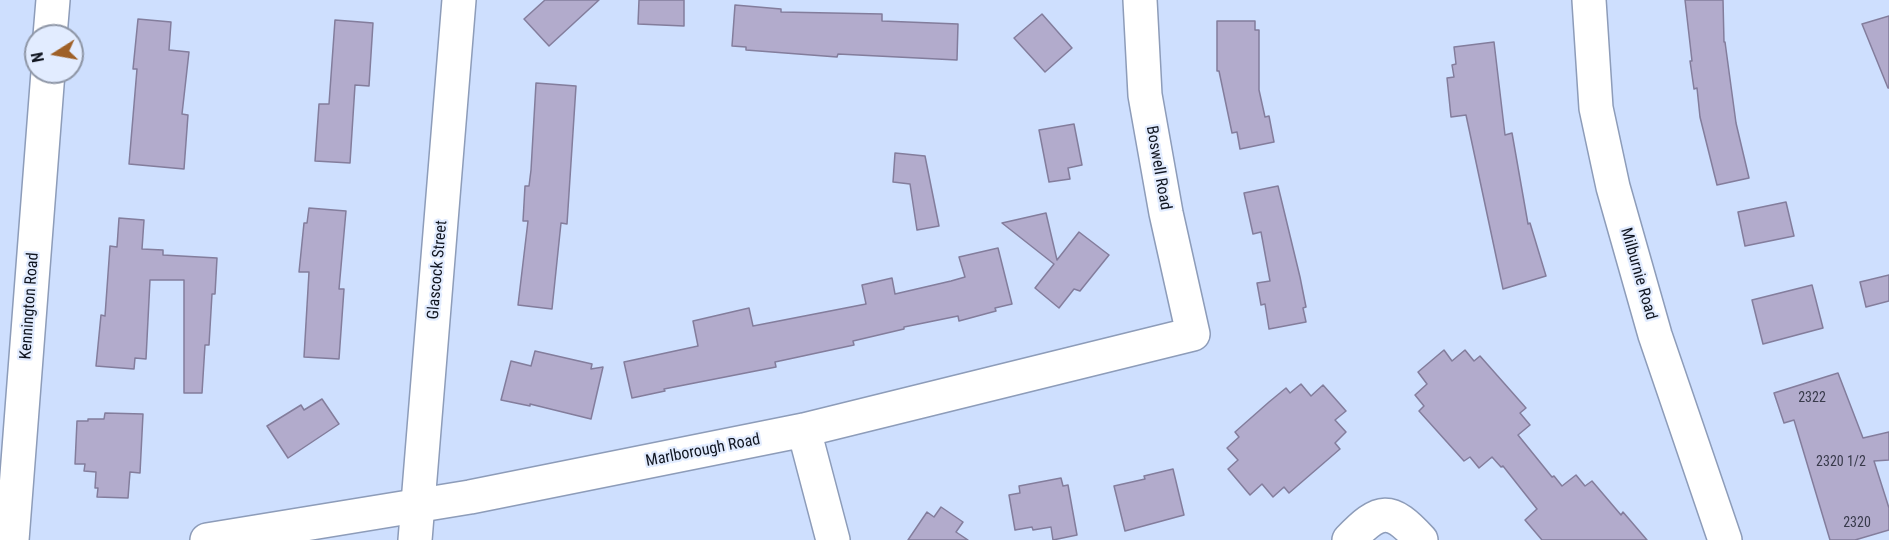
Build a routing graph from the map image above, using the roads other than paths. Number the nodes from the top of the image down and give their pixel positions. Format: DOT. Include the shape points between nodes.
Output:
graph roads {
  1 [pos="53,0"];
  2 [pos="459,0"];
  3 [pos="1140,0"];
  4 [pos="1589,0"];
  5 [pos="51,24"];
  6 [pos="47,84"];
  7 [pos="1193,334"];
  8 [pos="804,430"];
  9 [pos="419,505"];
  10 [pos="12,540"];
  11 [pos="207,540"];
  12 [pos="416,540"];
  13 [pos="832,540"];
  14 [pos="1348,540"];
  15 [pos="1421,540"];
  16 [pos="1725,540"];
  1 -- 5 [label="street"];
  2 -- 9 [label="street, Glascock Street"];
  3 -- 7 [label="street, Boswell Road" via="1145,95"];
  4 -- 16 [label="street, Milburnie Road" via="1596,108 1613,187 1656,335"];
  6 -- 10 [label="street, Kennington Road"];
  7 -- 8 [label="street, Marlborough Road"];
  8 -- 9 [label="street, Marlborough Road"];
  8 -- 13 [label="street"];
  9 -- 11 [label="street, Marlborough Road"];
  9 -- 12 [label="street, Glascock Street"];
  14 -- 15 [label="street" via="1374,517 1383,515 1400,519"];
}
